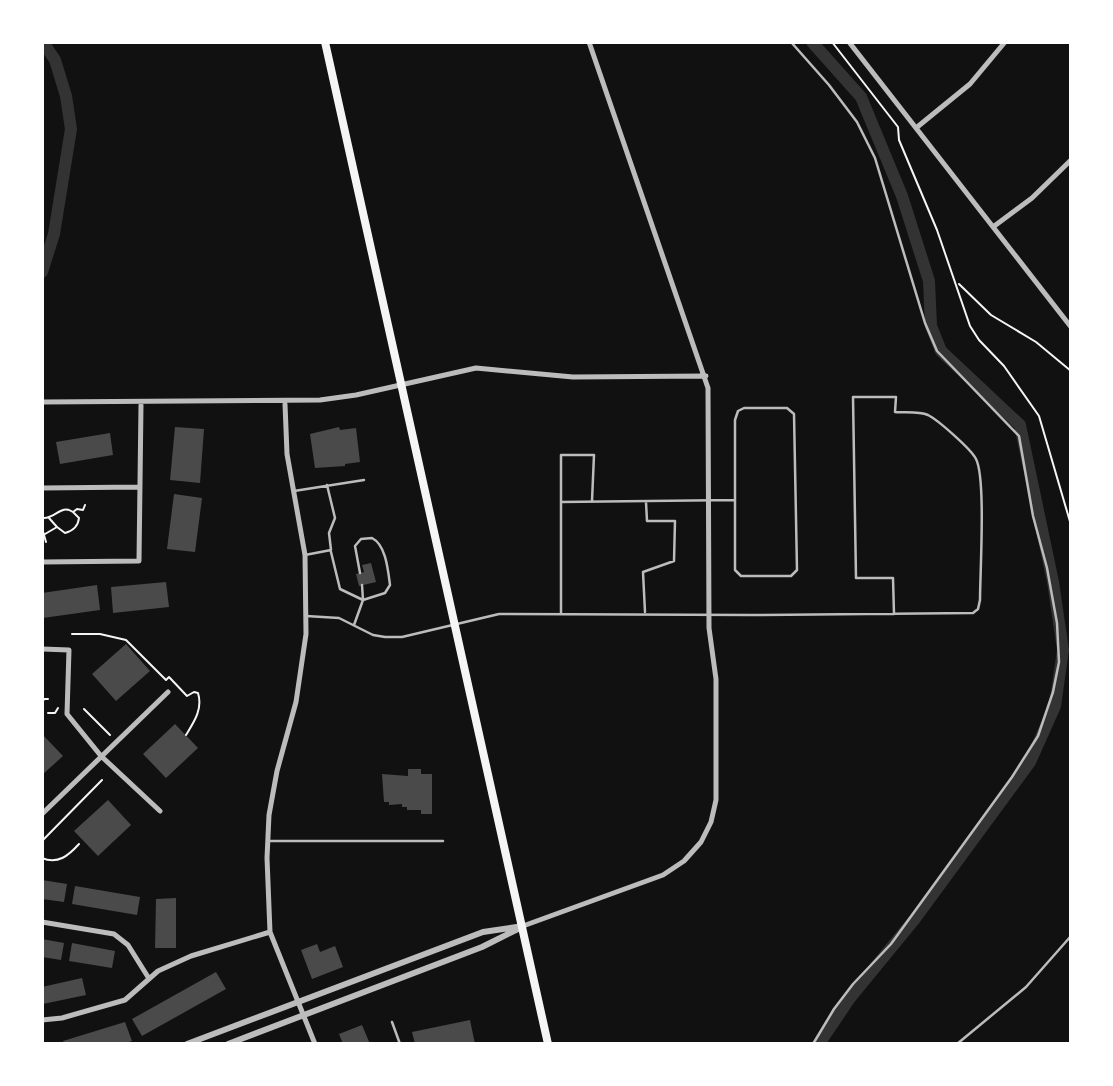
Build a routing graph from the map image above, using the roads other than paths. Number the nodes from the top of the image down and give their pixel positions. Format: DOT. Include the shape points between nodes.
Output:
graph roads {
  1 [pos="325,42"];
  2 [pos="589,42"];
  3 [pos="791,42"];
  4 [pos="849,42"];
  5 [pos="1005,42"];
  6 [pos="916,128"];
  7 [pos="1071,160"];
  8 [pos="993,227"];
  9 [pos="1071,327"];
  10 [pos="706,376"];
  11 [pos="401,385"];
  12 [pos="42,402"];
  13 [pos="285,404"];
  14 [pos="141,405"];
  15 [pos="364,480"];
  16 [pos="327,485"];
  17 [pos="140,487"];
  18 [pos="42,488"];
  19 [pos="294,491"];
  20 [pos="735,500"];
  21 [pos="709,501"];
  22 [pos="561,502"];
  23 [pos="592,502"];
  24 [pos="646,502"];
  25 [pos="331,550"];
  26 [pos="305,555"];
  27 [pos="42,562"];
  28 [pos="360,573"];
  29 [pos="362,585"];
  30 [pos="363,600"];
  31 [pos="645,613"];
  32 [pos="709,613"];
  33 [pos="561,614"];
  34 [pos="894,614"];
  35 [pos="306,616"];
  36 [pos="454,624"];
  37 [pos="354,625"];
  38 [pos="42,649"];
  39 [pos="168,692"];
  40 [pos="101,756"];
  41 [pos="160,811"];
  42 [pos="42,814"];
  43 [pos="268,841"];
  44 [pos="443,841"];
  45 [pos="42,922"];
  46 [pos="523,926"];
  47 [pos="270,932"];
  48 [pos="1071,936"];
  49 [pos="148,977"];
  50 [pos="300,1002"];
  51 [pos="305,1015"];
  52 [pos="42,1020"];
  53 [pos="392,1022"];
  54 [pos="187,1044"];
  55 [pos="228,1044"];
  56 [pos="315,1044"];
  57 [pos="400,1044"];
  58 [pos="548,1044"];
  59 [pos="813,1044"];
  60 [pos="957,1044"];
  1 -- 11 [label="main road"];
  2 -- 10 [label="street"];
  3 -- 59 [label="lane" via="857,122 875,158 937,351 1018,436 1055,612 1059,662 1038,736 1012,777 891,944 834,1009"];
  4 -- 6 [label="street"];
  5 -- 6 [label="street" via="970,84"];
  6 -- 8 [label="street"];
  7 -- 8 [label="street" via="1041,191"];
  8 -- 9 [label="street"];
  10 -- 11 [label="street" via="573,377 485,368"];
  10 -- 21 [label="street"];
  11 -- 12 [label="street" via="320,400"];
  11 -- 36 [label="main road"];
  13 -- 19 [label="street"];
  14 -- 17 [label="street"];
  15 -- 16 [label="lane"];
  16 -- 19 [label="lane"];
  16 -- 25 [label="lane" via="335,519 328,533"];
  17 -- 18 [label="street"];
  17 -- 27 [label="street" via="139,561"];
  19 -- 26 [label="street"];
  20 -- 20 [label="lane" via="738,411 787,408 794,414 797,570 791,576 741,576 735,570"];
  20 -- 21 [label="lane"];
  21 -- 24 [label="lane"];
  21 -- 32 [label="street"];
  22 -- 23 [label="lane"];
  22 -- 23 [label="lane" via="562,455 594,455"];
  22 -- 33 [label="lane"];
  23 -- 24 [label="lane"];
  24 -- 31 [label="lane" via="647,521 675,521 674,561 643,572"];
  25 -- 26 [label="lane"];
  25 -- 30 [label="lane" via="340,589"];
  26 -- 35 [label="street"];
  28 -- 30 [label="lane" via="355,546 365,538 376,539 390,585 385,593"];
  29 -- 30 [label="lane"];
  30 -- 37 [label="lane"];
  31 -- 32 [label="lane"];
  31 -- 33 [label="lane"];
  32 -- 34 [label="lane"];
  32 -- 46 [label="street" via="716,679 717,788 711,822 701,842 663,875"];
  33 -- 36 [label="lane" via="499,614"];
  34 -- 34 [label="lane" via="973,613 978,609 979,470 966,447 927,415 895,412 896,397 853,397 856,578 892,578"];
  35 -- 37 [label="lane" via="340,618"];
  35 -- 43 [label="street" via="296,702 277,771"];
  36 -- 37 [label="lane" via="402,637 373,635"];
  36 -- 46 [label="main road"];
  38 -- 40 [label="street" via="69,650 67,714"];
  39 -- 40 [label="street"];
  40 -- 41 [label="street"];
  40 -- 42 [label="street"];
  43 -- 44 [label="lane"];
  43 -- 47 [label="street"];
  45 -- 49 [label="street" via="114,934 128,945"];
  46 -- 50 [label="street" via="483,932"];
  46 -- 51 [label="street" via="497,941"];
  46 -- 58 [label="main road"];
  47 -- 49 [label="street" via="191,956"];
  47 -- 50 [label="street"];
  48 -- 60 [label="lane" via="1026,987"];
  49 -- 52 [label="street" via="125,1000"];
  50 -- 51 [label="street"];
  50 -- 54 [label="street"];
  51 -- 55 [label="street"];
  51 -- 56 [label="street"];
  53 -- 57 [label="lane"];
}
